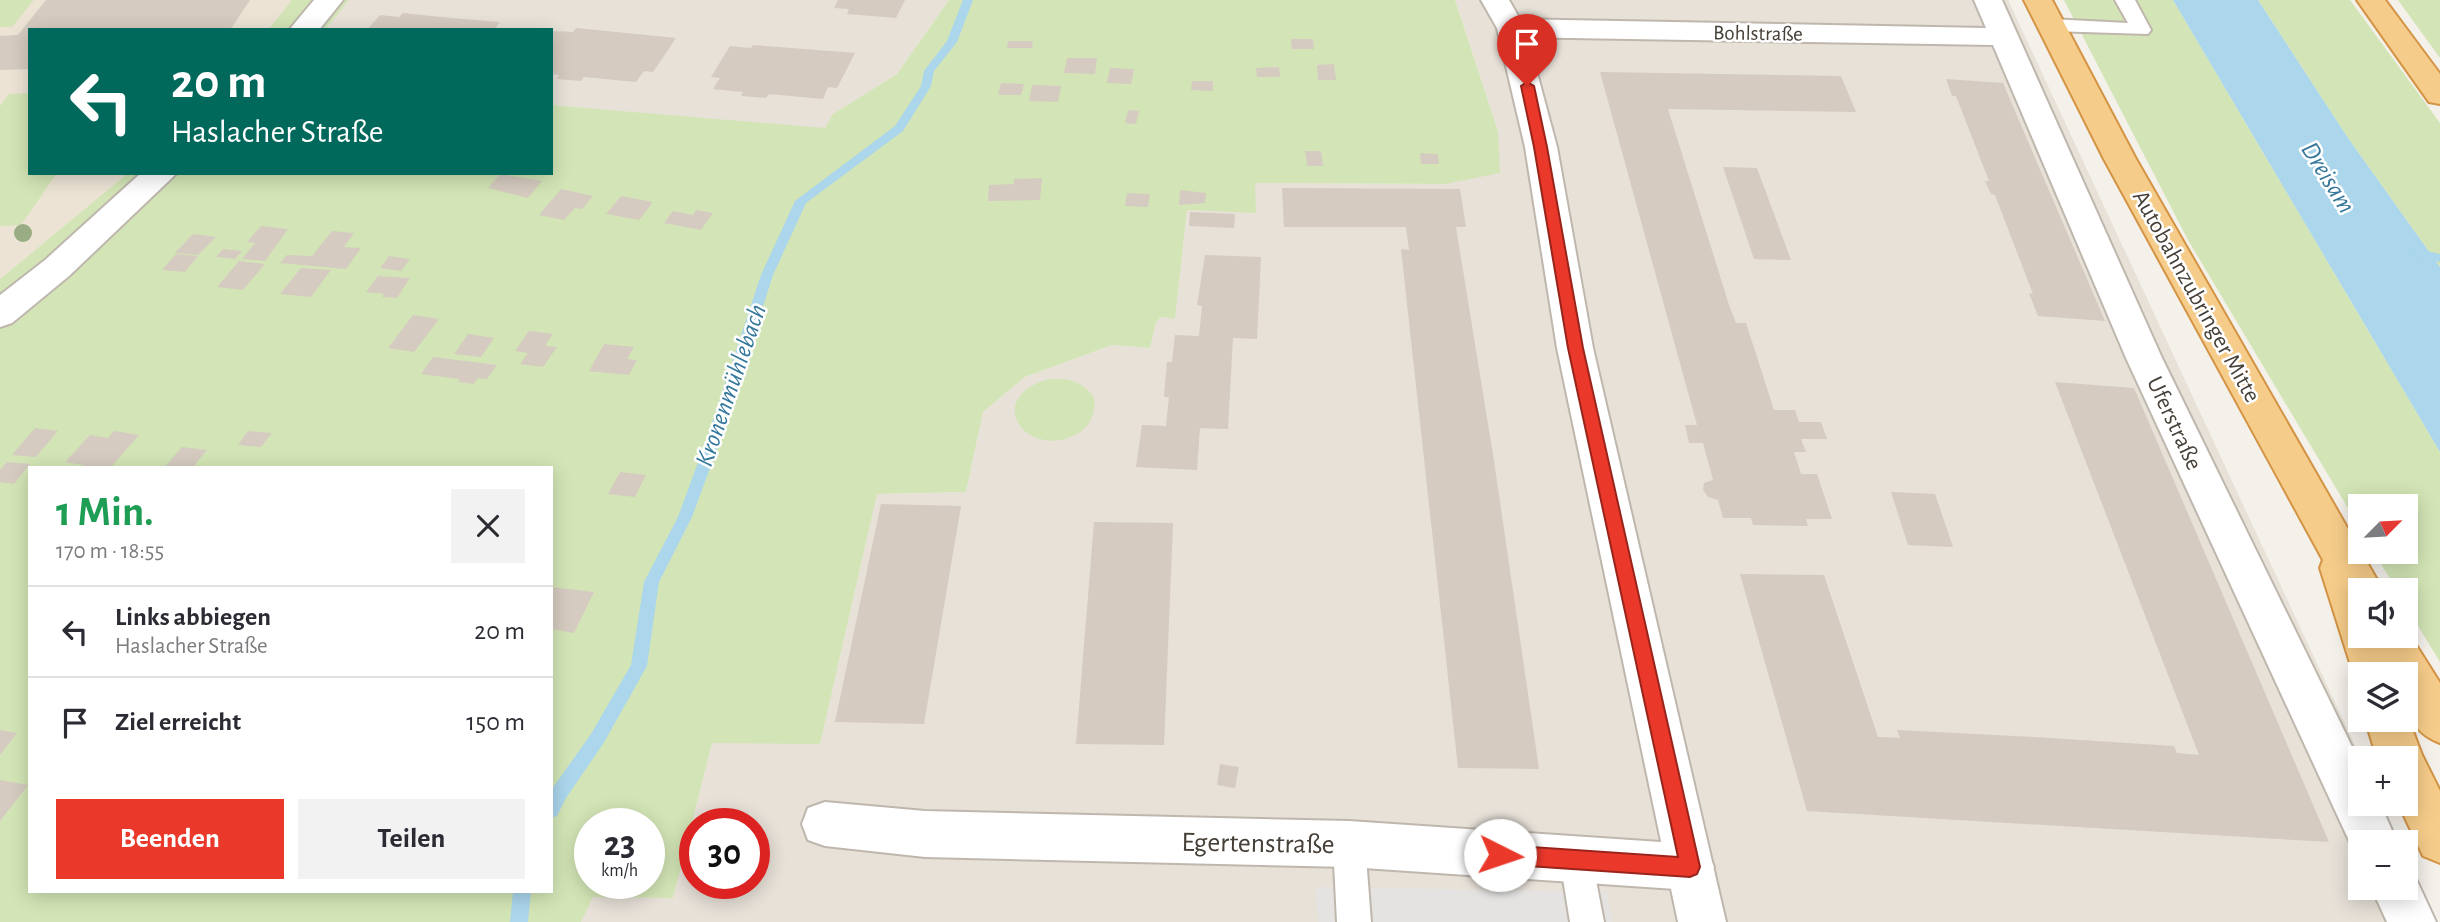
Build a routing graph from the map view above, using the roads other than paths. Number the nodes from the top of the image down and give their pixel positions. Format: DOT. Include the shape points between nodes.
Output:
graph roads {
  1 [pos="328,0"];
  2 [pos="1495,0"];
  3 [pos="1989,0"];
  4 [pos="2125,0"];
  5 [pos="2371,0"];
  6 [pos="2044,12"];
  7 [pos="305,28"];
  8 [pos="1511,28"];
  9 [pos="2005,37"];
  10 [pos="2440,95"];
  11 [pos="159,175"];
  12 [pos="0,314"];
  13 [pos="2332,542"];
  14 [pos="2354,578"];
  15 [pos="2348,593"];
  16 [pos="2396,648"];
  17 [pos="2440,723"];
  18 [pos="2418,795"];
  19 [pos="825,824"];
  20 [pos="2368,830"];
  21 [pos="2440,840"];
  22 [pos="1349,844"];
  23 [pos="1576,860"];
  24 [pos="1690,867"];
  25 [pos="2401,900"];
  26 [pos="1354,922"];
  27 [pos="1587,922"];
  28 [pos="1702,922"];
  29 [pos="2412,922"];
  1 -- 7 [label="street"];
  2 -- 8 [label="street"];
  3 -- 9 [label="street, Uferstraße"];
  4 -- 6 [label="lane" via="2141,30"];
  5 -- 10 [label="highway"];
  6 -- 13 [label="highway, Autobahnzubringer Mitte"];
  8 -- 9 [label="street, Bohlstraße"];
  8 -- 24 [label="street" via="1541,147 1575,348"];
  9 -- 20 [label="street, Uferstraße" via="2144,358"];
  11 -- 12 [label="street"];
  13 -- 14 [label="highway, Autobahnzubringer Mitte"];
  13 -- 15 [label="highway"];
  16 -- 17 [label="highway"];
  18 -- 21 [label="highway"];
  19 -- 22 [label="street, Egertenstraße" via="937,834"];
  22 -- 23 [label="street, Egertenstraße"];
  22 -- 26 [label="lane"];
  23 -- 24 [label="street, Egertenstraße"];
  23 -- 27 [label="lane"];
  24 -- 28 [label="street"];
  25 -- 29 [label="street"];
}
